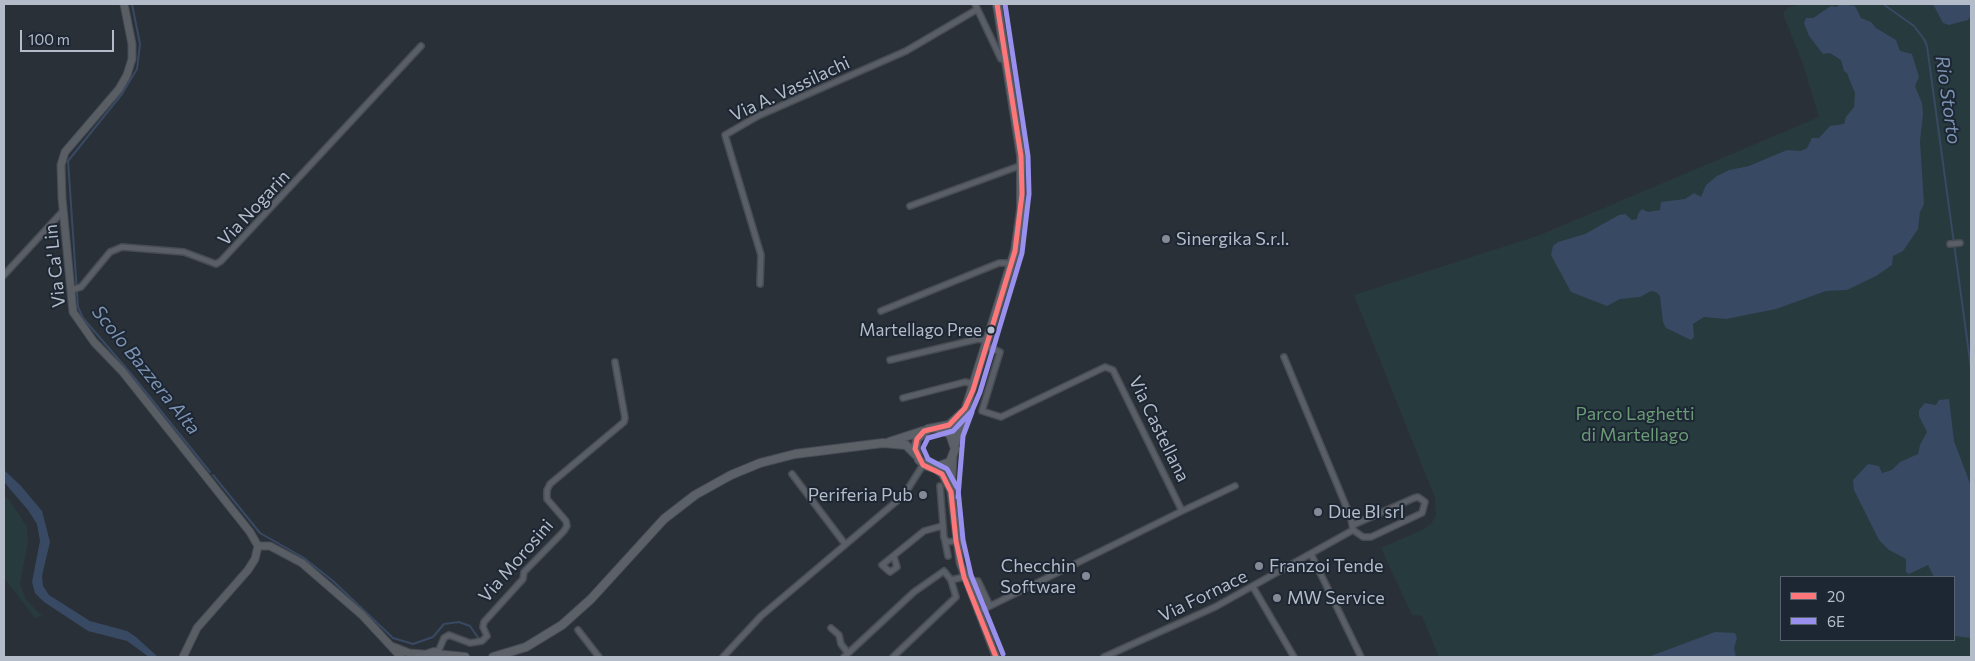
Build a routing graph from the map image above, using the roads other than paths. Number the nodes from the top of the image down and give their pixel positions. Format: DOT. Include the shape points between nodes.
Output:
graph roads {
  1 [pos="124,4"];
  2 [pos="975,4"];
  3 [pos="997,4"];
  4 [pos="976,10"];
  5 [pos="421,46"];
  6 [pos="1007,61"];
  7 [pos="1022,165"];
  8 [pos="910,206"];
  9 [pos="64,211"];
  10 [pos="1960,243"];
  11 [pos="1950,244"];
  12 [pos="1011,263"];
  13 [pos="4,275"];
  14 [pos="760,284"];
  15 [pos="75,289"];
  16 [pos="881,311"];
  17 [pos="987,343"];
  18 [pos="1284,357"];
  19 [pos="890,360"];
  20 [pos="615,362"];
  21 [pos="975,384"];
  22 [pos="903,398"];
  23 [pos="963,412"];
  24 [pos="937,428"];
  25 [pos="924,431"];
  26 [pos="887,442"];
  27 [pos="954,443"];
  28 [pos="916,455"];
  29 [pos="953,458"];
  30 [pos="923,465"];
  31 [pos="934,468"];
  32 [pos="792,474"];
  33 [pos="940,486"];
  34 [pos="1235,486"];
  35 [pos="951,492"];
  36 [pos="1182,511"];
  37 [pos="942,526"];
  38 [pos="1353,528"];
  39 [pos="946,541"];
  40 [pos="956,541"];
  41 [pos="845,544"];
  42 [pos="258,546"];
  43 [pos="1310,554"];
  44 [pos="948,556"];
  45 [pos="894,557"];
  46 [pos="966,579"];
  47 [pos="951,580"];
  48 [pos="1253,588"];
  49 [pos="990,606"];
  50 [pos="978,612"];
  51 [pos="832,628"];
  52 [pos="578,630"];
  53 [pos="394,647"];
  54 [pos="443,655"];
  55 [pos="846,655"];
  56 [pos="421,656"];
  57 [pos="183,657"];
  58 [pos="401,657"];
  59 [pos="465,657"];
  60 [pos="493,657"];
  61 [pos="599,657"];
  62 [pos="723,657"];
  63 [pos="893,657"];
  64 [pos="996,657"];
  65 [pos="1104,657"];
  66 [pos="1294,657"];
  67 [pos="1361,657"];
  1 -- 9 [label="street, Via Ca' Lin" via="131,30 132,59 119,89 63,157"];
  2 -- 4 [label="street"];
  3 -- 6 [label="main road"];
  4 -- 6 [label="street" via="1000,59"];
  4 -- 14 [label="street, Via A. Vassilachi" via="906,51 758,116 725,135 761,255"];
  5 -- 15 [label="street, Via Nogarin" via="222,262 216,264 184,252 122,247 110,252"];
  6 -- 7 [label="main road"];
  7 -- 8 [label="street"];
  7 -- 12 [label="main road" via="1021,209"];
  9 -- 13 [label="street"];
  9 -- 15 [label="street, Via Ca' Lin"];
  10 -- 11 [label="street"];
  12 -- 16 [label="street" via="999,263"];
  12 -- 17 [label="main road"];
  15 -- 42 [label="street, Via Ca' Lin" via="73,312 85,330 122,371"];
  17 -- 19 [label="street" via="978,339"];
  17 -- 21 [label="main road"];
  17 -- 36 [label="street, Via Castellana" via="1000,352 982,411 1001,417 1105,367 1113,370"];
  18 -- 38 [label="street"];
  20 -- 54 [label="street, Via Morosini" via="624,422 546,490 547,499 567,526 484,622 487,636 477,644 449,635 444,638"];
  21 -- 22 [label="street" via="964,382"];
  21 -- 23 [label="main road"];
  23 -- 24 [label="main road" via="949,425"];
  23 -- 27 [label="main road"];
  24 -- 25 [label="main road"];
  24 -- 27 [label="main road" via="947,432"];
  25 -- 26 [label="main road"];
  25 -- 28 [label="main road" via="917,439"];
  26 -- 28 [label="main road" via="906,445"];
  26 -- 60 [label="main road" via="795,454 760,463 716,483 655,527 567,621 526,647"];
  27 -- 29 [label="main road"];
  28 -- 30 [label="main road"];
  29 -- 31 [label="main road" via="945,466"];
  29 -- 35 [label="street"];
  30 -- 31 [label="main road"];
  30 -- 41 [label="street" via="904,495"];
  31 -- 35 [label="street" via="945,479"];
  32 -- 41 [label="street"];
  33 -- 37 [label="street"];
  34 -- 36 [label="street"];
  35 -- 40 [label="street"];
  36 -- 49 [label="street"];
  37 -- 39 [label="street"];
  37 -- 45 [label="street" via="924,531"];
  38 -- 38 [label="street, Via Fornace" via="1363,537 1371,537 1422,513 1426,502 1419,497 1414,498"];
  38 -- 43 [label="street, Via Fornace" via="1350,534"];
  39 -- 40 [label="street"];
  39 -- 44 [label="street"];
  40 -- 46 [label="street"];
  41 -- 62 [label="street" via="761,616"];
  42 -- 53 [label="street" via="270,546 302,563"];
  42 -- 57 [label="street" via="248,570 197,628"];
  43 -- 48 [label="street, Via Fornace"];
  43 -- 67 [label="street"];
  46 -- 47 [label="street"];
  46 -- 49 [label="street" via="978,581"];
  46 -- 50 [label="street"];
  47 -- 55 [label="street" via="947,568 914,592"];
  47 -- 63 [label="street" via="956,597"];
  48 -- 65 [label="street, Via Fornace"];
  48 -- 66 [label="street"];
  49 -- 50 [label="street"];
  50 -- 64 [label="street"];
  51 -- 55 [label="street" via="839,636"];
  52 -- 61 [label="street"];
  53 -- 56 [label="street"];
  53 -- 58 [label="street"];
  54 -- 56 [label="main road"];
  54 -- 59 [label="main road"];
}
